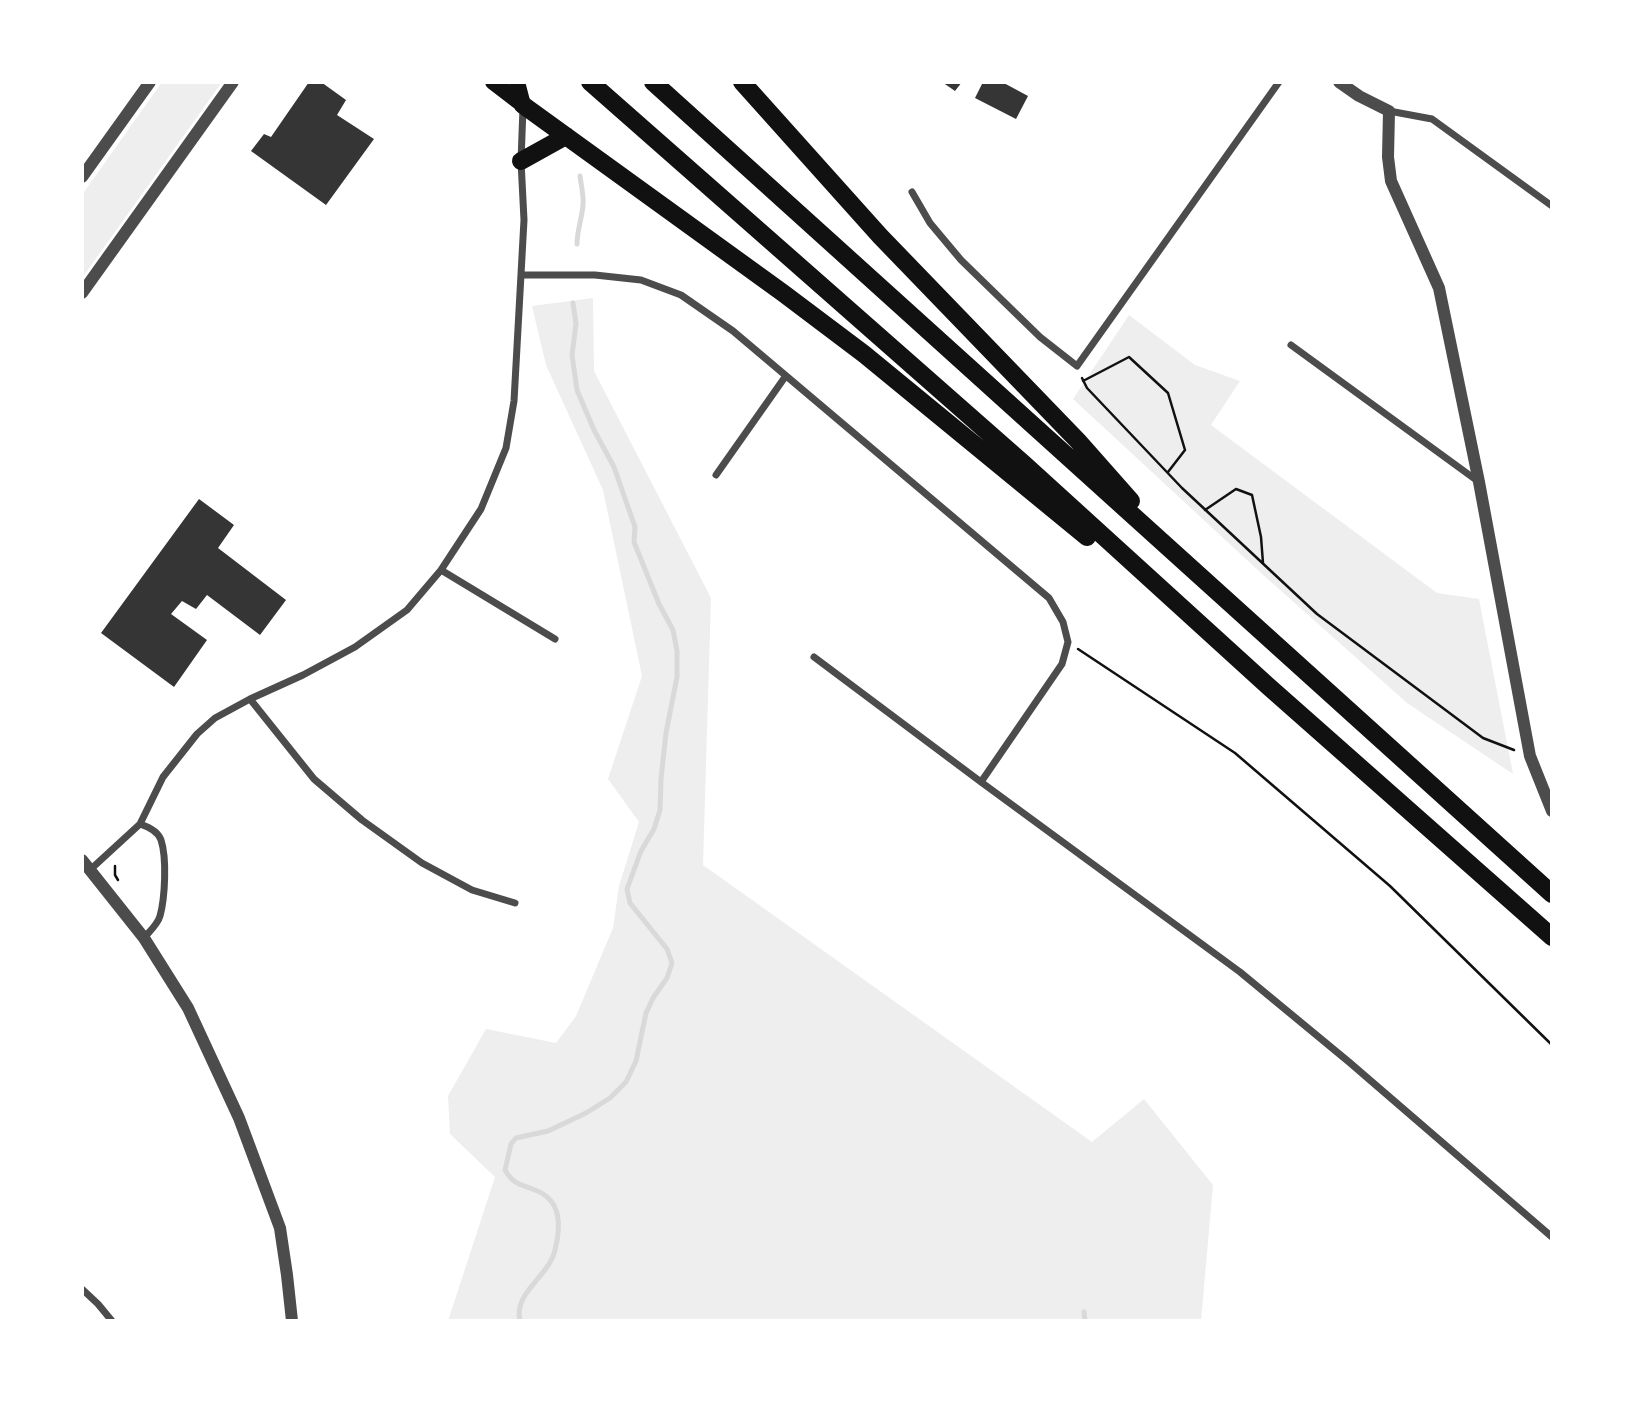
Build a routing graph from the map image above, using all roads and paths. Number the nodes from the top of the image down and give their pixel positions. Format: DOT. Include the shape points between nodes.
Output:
graph roads {
  1 [pos="150,82"];
  2 [pos="233,82"];
  3 [pos="493,82"];
  4 [pos="517,82"];
  5 [pos="590,82"];
  6 [pos="653,82"];
  7 [pos="742,82"];
  8 [pos="1279,82"];
  9 [pos="1339,82"];
  10 [pos="523,105"];
  11 [pos="1389,111"];
  12 [pos="566,136"];
  13 [pos="521,161"];
  14 [pos="82,177"];
  15 [pos="912,192"];
  16 [pos="1552,206"];
  17 [pos="522,275"];
  18 [pos="82,293"];
  19 [pos="1291,345"];
  20 [pos="1077,366"];
  21 [pos="785,377"];
  22 [pos="1083,381"];
  23 [pos="1167,473"];
  24 [pos="716,475"];
  25 [pos="1479,482"];
  26 [pos="1205,510"];
  27 [pos="1262,563"];
  28 [pos="1192,569"];
  29 [pos="441,570"];
  30 [pos="555,639"];
  31 [pos="1068,642"];
  32 [pos="814,657"];
  33 [pos="1268,686"];
  34 [pos="250,699"];
  35 [pos="1530,756"];
  36 [pos="981,782"];
  37 [pos="1551,807"];
  38 [pos="140,824"];
  39 [pos="86,864"];
  40 [pos="1552,894"];
  41 [pos="514,903"];
  42 [pos="1552,937"];
  43 [pos="144,938"];
  44 [pos="1552,1045"];
  45 [pos="1552,1237"];
  46 [pos="82,1289"];
  47 [pos="112,1321"];
  48 [pos="292,1321"];
  1 -- 14 [label="street"];
  2 -- 18 [label="street"];
  3 -- 10 [label="highway"];
  4 -- 10 [label="highway"];
  5 -- 33 [label="highway"];
  6 -- 28 [label="highway"];
  7 -- 28 [label="highway"];
  8 -- 20 [label="street"];
  9 -- 11 [label="street"];
  10 -- 12 [label="highway"];
  10 -- 13 [label="street"];
  11 -- 16 [label="street" via="1432,119"];
  11 -- 25 [label="street" via="1391,181 1439,288"];
  12 -- 13 [label="highway"];
  12 -- 33 [label="highway" via="864,354"];
  13 -- 17 [label="street"];
  15 -- 20 [label="street" via="948,246 1040,337"];
  17 -- 21 [label="street" via="641,280 681,295 733,331"];
  17 -- 29 [label="street" via="514,401 506,449 481,509"];
  19 -- 25 [label="street"];
  20 -- 22 [label="path"];
  21 -- 24 [label="street"];
  21 -- 31 [label="street" via="1049,598"];
  22 -- 23 [label="path"];
  22 -- 23 [label="path" via="1129,357 1168,393 1185,450"];
  23 -- 26 [label="path"];
  25 -- 35 [label="street"];
  26 -- 27 [label="path"];
  26 -- 27 [label="path" via="1236,489 1252,495"];
  27 -- 35 [label="path" via="1317,614 1483,738"];
  28 -- 40 [label="highway"];
  29 -- 30 [label="street"];
  29 -- 34 [label="street" via="407,610 355,647"];
  31 -- 36 [label="street" via="1062,664"];
  31 -- 44 [label="path" via="1235,753 1390,886"];
  32 -- 36 [label="street"];
  33 -- 42 [label="highway"];
  34 -- 38 [label="street" via="197,734 163,777"];
  34 -- 41 [label="street" via="314,779 362,820 442,874 472,890"];
  35 -- 37 [label="street"];
  36 -- 45 [label="street" via="1240,972"];
  38 -- 39 [label="street"];
  38 -- 43 [label="street" via="155,831 161,840 165,873 160,919"];
  39 -- 43 [label="street"];
  43 -- 48 [label="street" via="188,1008 239,1118 280,1228"];
  46 -- 47 [label="street"];
}
